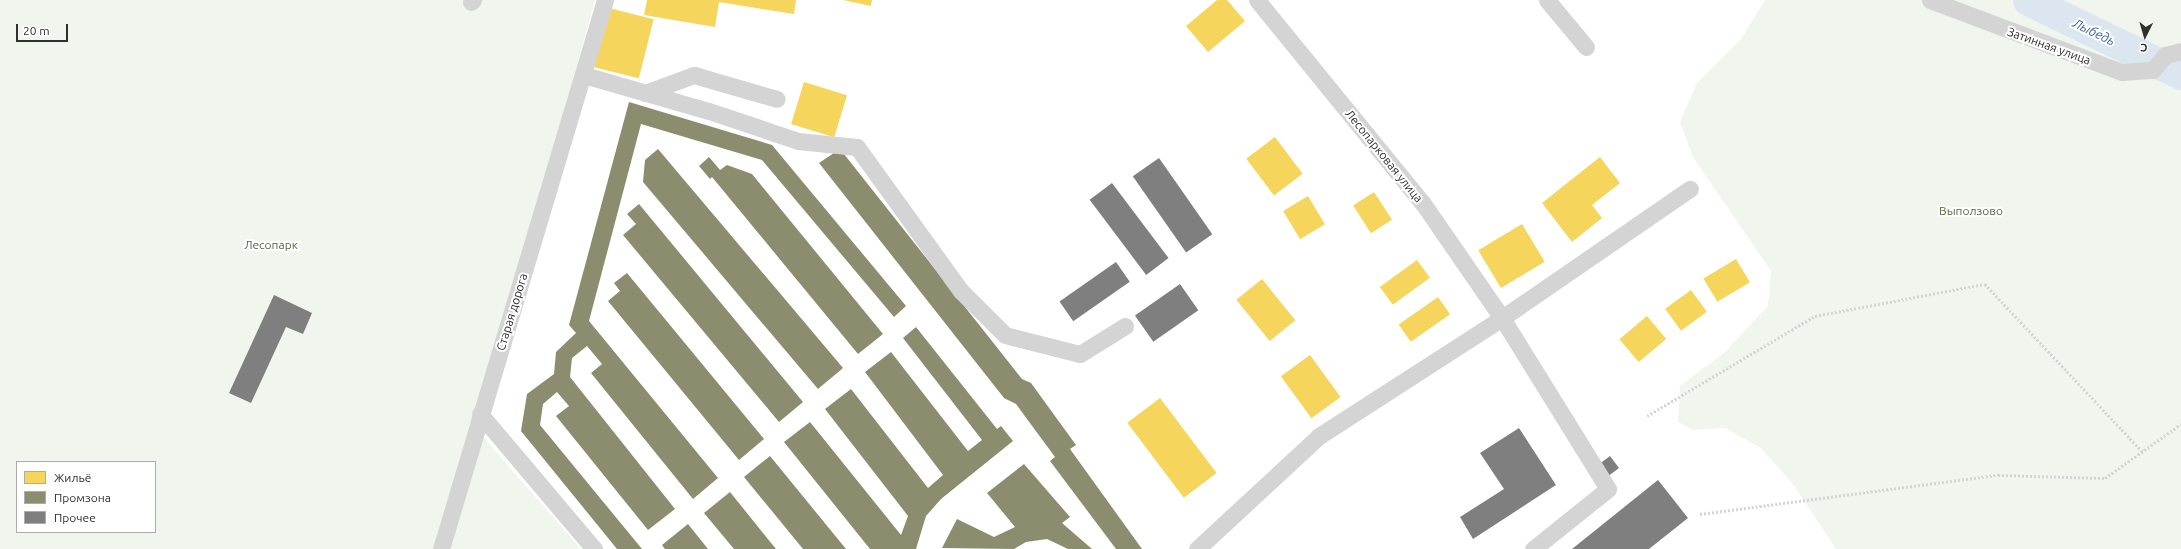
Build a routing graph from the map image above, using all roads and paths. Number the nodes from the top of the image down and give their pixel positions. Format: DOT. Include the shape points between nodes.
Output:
graph roads {
  1 [pos="605,0"];
  2 [pos="1257,0"];
  3 [pos="1547,0"];
  4 [pos="1930,0"];
  5 [pos="1586,47"];
  6 [pos="2173,53"];
  7 [pos="584,75"];
  8 [pos="645,93"];
  9 [pos="777,99"];
  10 [pos="1690,189"];
  11 [pos="1502,318"];
  12 [pos="1125,326"];
  13 [pos="480,414"];
  14 [pos="1647,416"];
  15 [pos="2181,424"];
  16 [pos="2143,452"];
  17 [pos="1700,514"];
  18 [pos="441,549"];
  19 [pos="594,549"];
  20 [pos="1197,549"];
  21 [pos="1533,549"];
  1 -- 7 [label="street, Старая дорога"];
  2 -- 11 [label="street, Лесопарковая улица" via="1422,202"];
  3 -- 5 [label="street"];
  4 -- 6 [label="street, Затинная улица" via="2122,72 2153,70"];
  7 -- 8 [label="street"];
  7 -- 13 [label="street, Старая дорога"];
  8 -- 9 [label="street" via="694,76"];
  8 -- 12 [label="street" via="798,140 857,147 961,291 1005,335 1080,354"];
  10 -- 11 [label="street"];
  11 -- 20 [label="street" via="1319,436"];
  11 -- 21 [label="street, Лесопарковая улица" via="1608,489"];
  13 -- 18 [label="street, Старая дорога"];
  13 -- 19 [label="street"];
  14 -- 16 [label="path" via="1815,316 1984,284"];
  15 -- 16 [label="path"];
  16 -- 17 [label="path" via="2106,478 1998,475"];
}
